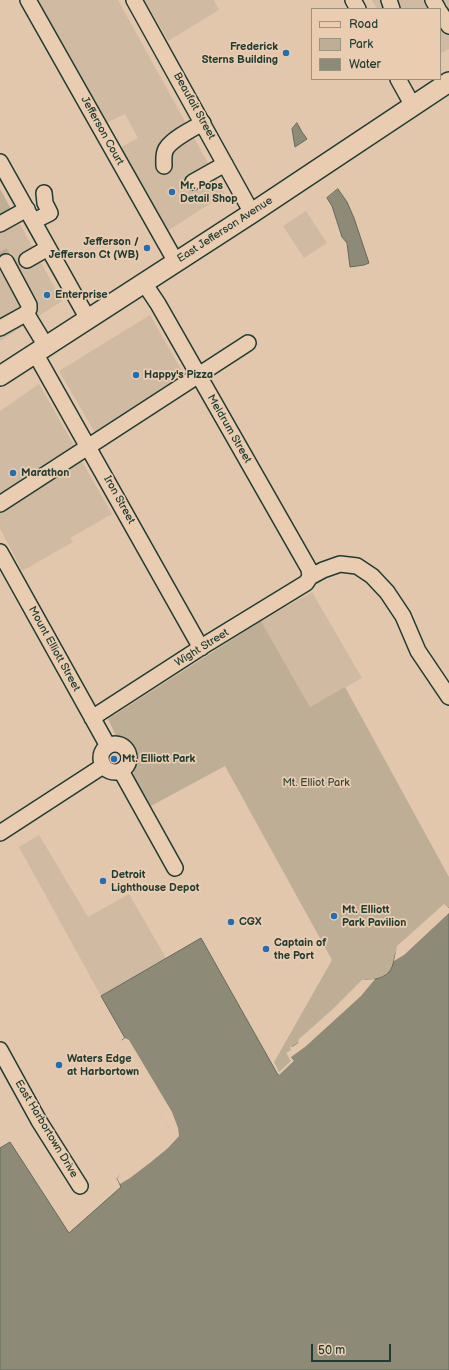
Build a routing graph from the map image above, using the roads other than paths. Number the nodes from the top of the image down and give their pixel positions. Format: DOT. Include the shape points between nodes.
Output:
graph roads {
  1 [pos="28,0"];
  2 [pos="134,0"];
  3 [pos="441,14"];
  4 [pos="449,26"];
  5 [pos="399,80"];
  6 [pos="441,83"];
  7 [pos="413,106"];
  8 [pos="203,123"];
  9 [pos="167,160"];
  10 [pos="0,162"];
  11 [pos="225,164"];
  12 [pos="193,182"];
  13 [pos="44,193"];
  14 [pos="252,213"];
  15 [pos="30,215"];
  16 [pos="0,224"];
  17 [pos="48,248"];
  18 [pos="27,260"];
  19 [pos="6,262"];
  20 [pos="176,262"];
  21 [pos="144,283"];
  22 [pos="26,313"];
  23 [pos="88,319"];
  24 [pos="0,328"];
  25 [pos="248,343"];
  26 [pos="41,350"];
  27 [pos="0,376"];
  28 [pos="198,376"];
  29 [pos="89,447"];
  30 [pos="0,504"];
  31 [pos="0,552"];
  32 [pos="310,577"];
  33 [pos="201,648"];
  34 [pos="449,697"];
  35 [pos="92,718"];
  36 [pos="108,746"];
  37 [pos="103,766"];
  38 [pos="122,771"];
  39 [pos="0,832"];
  40 [pos="175,868"];
  41 [pos="0,1050"];
  42 [pos="80,1186"];
  1 -- 20 [label="street, Jefferson Court"];
  2 -- 8 [label="street, Beaufait Street"];
  3 -- 4 [label="street"];
  5 -- 7 [label="street"];
  6 -- 7 [label="main road, East Jefferson Avenue"];
  7 -- 14 [label="main road, East Jefferson Avenue"];
  8 -- 9 [label="street" via="175,140 165,150"];
  8 -- 11 [label="street, Beaufait Street"];
  10 -- 15 [label="street"];
  11 -- 12 [label="street"];
  11 -- 14 [label="street, Beaufait Street"];
  13 -- 15 [label="street" via="50,213"];
  14 -- 20 [label="main road, East Jefferson Avenue"];
  15 -- 16 [label="street"];
  15 -- 17 [label="street"];
  17 -- 18 [label="street"];
  17 -- 23 [label="street"];
  19 -- 22 [label="street" via="29,305"];
  20 -- 21 [label="main road, East Jefferson Avenue"];
  21 -- 23 [label="main road, East Jefferson Avenue"];
  21 -- 28 [label="street, Meldrum Street"];
  22 -- 24 [label="street"];
  22 -- 26 [label="street, Iron Street"];
  23 -- 26 [label="main road, East Jefferson Avenue"];
  25 -- 28 [label="street"];
  26 -- 27 [label="main road, East Jefferson Avenue"];
  26 -- 29 [label="street, Iron Street"];
  28 -- 29 [label="street"];
  28 -- 32 [label="street, Meldrum Street" via="309,570"];
  29 -- 30 [label="street"];
  29 -- 33 [label="street, Iron Street"];
  31 -- 35 [label="street, Mount Elliott Street"];
  32 -- 33 [label="street, Wight Street" via="306,583"];
  32 -- 34 [label="street, Wight Street" via="340,564 357,566 372,576 387,592 403,616 418,651"];
  33 -- 35 [label="street, Wight Street"];
  35 -- 36 [label="street, Mount Elliott Street"];
  36 -- 37 [label="street" via="103,751"];
  36 -- 38 [label="street" via="121,746 127,752 128,765"];
  37 -- 38 [label="street" via="109,771"];
  37 -- 39 [label="street" via="25,825"];
  38 -- 40 [label="street"];
  41 -- 42 [label="street, East Harbortown Drive" via="39,1121"];
}
